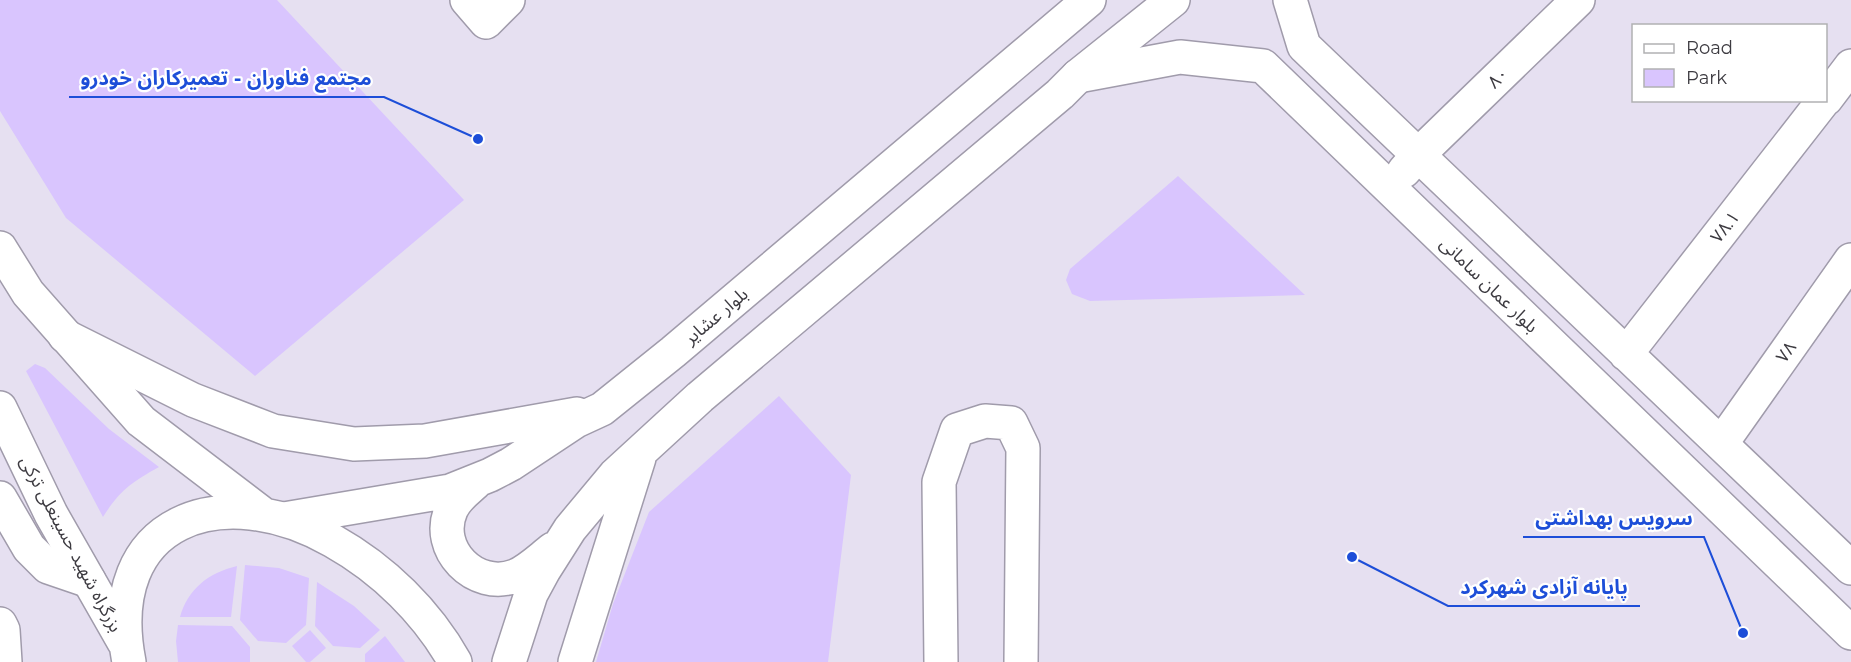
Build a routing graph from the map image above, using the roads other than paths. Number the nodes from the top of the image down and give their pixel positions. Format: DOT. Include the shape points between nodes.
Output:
graph roads {
  1 [pos="1089,0"];
  2 [pos="1173,0"];
  3 [pos="1290,0"];
  4 [pos="1578,0"];
  5 [pos="1851,66"];
  6 [pos="1078,76"];
  7 [pos="1827,97"];
  8 [pos="1823,102"];
  9 [pos="1418,155"];
  10 [pos="1390,188"];
  11 [pos="0,248"];
  12 [pos="1851,260"];
  13 [pos="65,336"];
  14 [pos="1626,354"];
  15 [pos="0,408"];
  16 [pos="602,409"];
  17 [pos="1721,444"];
  18 [pos="640,452"];
  19 [pos="475,483"];
  20 [pos="0,498"];
  21 [pos="273,517"];
  22 [pos="560,543"];
  23 [pos="1851,568"];
  24 [pos="89,581"];
  25 [pos="1,628"];
  26 [pos="1851,633"];
  27 [pos="128,654"];
  28 [pos="5,662"];
  29 [pos="455,662"];
  30 [pos="509,662"];
  31 [pos="575,662"];
  32 [pos="941,662"];
  33 [pos="1021,662"];
  1 -- 16 [label="main road, بلوار عشایر"];
  2 -- 6 [label="main road"];
  3 -- 9 [label="main road" via="1304,46"];
  4 -- 9 [label="main road, ۸۰"];
  5 -- 7 [label="main road, ۷۸.۱"];
  6 -- 10 [label="main road, بلوار عمان سامانی" via="1180,57 1263,66"];
  6 -- 18 [label="main road"];
  8 -- 14 [label="main road, ۷۸.۱"];
  9 -- 10 [label="main road, ۸۰"];
  9 -- 14 [label="main road"];
  10 -- 26 [label="main road, بلوار عمان سامانی"];
  11 -- 13 [label="main road" via="28,293"];
  12 -- 17 [label="main road, ۷۸"];
  13 -- 16 [label="main road" via="193,400 273,431 354,444 424,441"];
  13 -- 21 [label="main road" via="141,421"];
  14 -- 17 [label="main road"];
  15 -- 24 [label="main road, بزرگراه شهید حسینعلی ترکی" via="51,514"];
  16 -- 19 [label="main road, بلوار عشایر"];
  17 -- 23 [label="main road"];
  18 -- 22 [label="main road" via="615,475"];
  18 -- 31 [label="main road"];
  19 -- 21 [label="main road, بلوار عشایر" via="450,491"];
  19 -- 22 [label="main road" via="460,495 447,526 448,542 467,569 482,577 514,576"];
  20 -- 24 [label="main road" via="29,548 48,567"];
  21 -- 27 [label="main road" via="222,512 198,516 177,524 154,542 140,559 129,587 125,612"];
  21 -- 29 [label="main road" via="334,541 389,580 430,624"];
  22 -- 30 [label="main road" via="531,594"];
  24 -- 27 [label="main road, بزرگراه شهید حسینعلی ترکی"];
  25 -- 28 [label="main road"];
  32 -- 33 [label="main road" via="939,482 957,430 985,421 1011,423 1023,448"];
}
